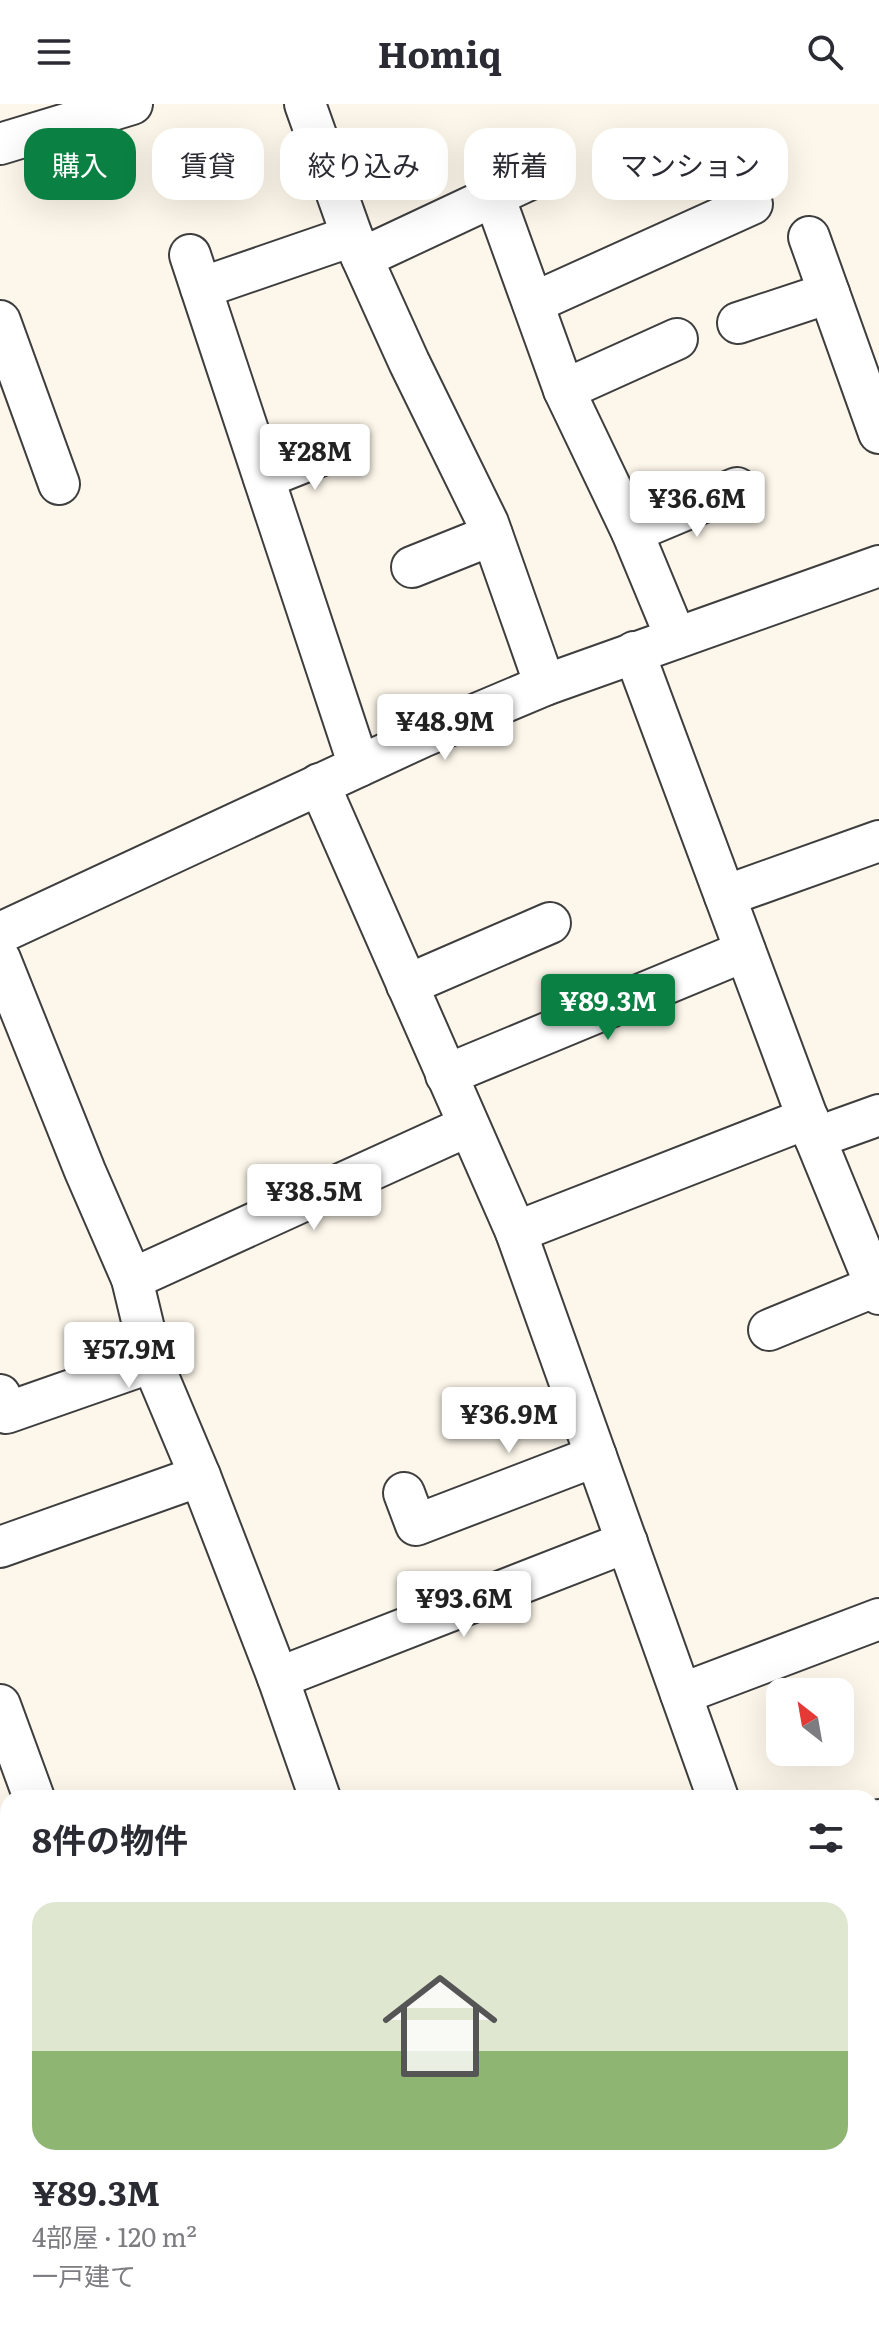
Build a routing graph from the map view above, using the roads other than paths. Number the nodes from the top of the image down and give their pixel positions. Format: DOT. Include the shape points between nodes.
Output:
graph roads {
  1 [pos="132,104"];
  2 [pos="305,104"];
  3 [pos="0,144"];
  4 [pos="483,200"];
  5 [pos="495,200"];
  6 [pos="752,204"];
  7 [pos="809,237"];
  8 [pos="357,247"];
  9 [pos="829,293"];
  10 [pos="533,303"];
  11 [pos="0,321"];
  12 [pos="738,323"];
  13 [pos="677,339"];
  14 [pos="869,373"];
  15 [pos="564,390"];
  16 [pos="879,433"];
  17 [pos="342,447"];
  18 [pos="264,478"];
  19 [pos="59,484"];
  20 [pos="737,488"];
  21 [pos="632,532"];
  22 [pos="492,535"];
  23 [pos="879,566"];
  24 [pos="412,567"];
  25 [pos="676,638"];
  26 [pos="634,652"];
  27 [pos="545,685"];
  28 [pos="359,766"];
  29 [pos="319,784"];
  30 [pos="879,841"];
  31 [pos="725,896"];
  32 [pos="550,923"];
  33 [pos="0,933"];
  34 [pos="745,951"];
  35 [pos="3,975"];
  36 [pos="407,985"];
  37 [pos="446,1075"];
  38 [pos="879,1115"];
  39 [pos="468,1126"];
  40 [pos="812,1128"];
  41 [pos="516,1232"];
  42 [pos="132,1279"];
  43 [pos="877,1290"];
  44 [pos="769,1330"];
  45 [pos="152,1362"];
  46 [pos="0,1395"];
  47 [pos="596,1456"];
  48 [pos="200,1476"];
  49 [pos="404,1493"];
  50 [pos="627,1542"];
  51 [pos="0,1547"];
  52 [pos="879,1619"];
  53 [pos="278,1678"];
  54 [pos="681,1694"];
  55 [pos="0,1705"];
  56 [pos="31,1790"];
  57 [pos="317,1790"];
  58 [pos="715,1790"];
  1 -- 3 [label="street"];
  2 -- 8 [label="street"];
  4 -- 8 [label="street"];
  5 -- 10 [label="street"];
  6 -- 10 [label="street"];
  7 -- 9 [label="street"];
  8 -- 18 [label="street" via="196,271"];
  8 -- 22 [label="street"];
  9 -- 12 [label="street"];
  9 -- 14 [label="street"];
  10 -- 15 [label="street"];
  11 -- 19 [label="street"];
  13 -- 15 [label="street"];
  14 -- 16 [label="street"];
  15 -- 21 [label="street"];
  17 -- 18 [label="street"];
  18 -- 28 [label="street"];
  20 -- 21 [label="street"];
  21 -- 25 [label="street"];
  22 -- 24 [label="street"];
  22 -- 27 [label="street"];
  23 -- 25 [label="street"];
  25 -- 26 [label="street"];
  26 -- 27 [label="street"];
  26 -- 31 [label="street"];
  27 -- 28 [label="street"];
  28 -- 29 [label="street"];
  29 -- 33 [label="street"];
  29 -- 36 [label="street"];
  30 -- 31 [label="street"];
  31 -- 34 [label="street"];
  32 -- 36 [label="street"];
  34 -- 37 [label="street"];
  34 -- 40 [label="street"];
  35 -- 42 [label="street"];
  36 -- 37 [label="street"];
  37 -- 39 [label="street"];
  38 -- 40 [label="street"];
  39 -- 41 [label="street"];
  39 -- 42 [label="street"];
  40 -- 41 [label="street"];
  40 -- 43 [label="street"];
  41 -- 47 [label="street"];
  42 -- 45 [label="street"];
  43 -- 44 [label="street"];
  45 -- 46 [label="street" via="6,1413"];
  45 -- 48 [label="street"];
  47 -- 49 [label="street" via="416,1525"];
  47 -- 50 [label="street"];
  48 -- 51 [label="street"];
  48 -- 53 [label="street"];
  50 -- 53 [label="street"];
  50 -- 54 [label="street"];
  52 -- 54 [label="street"];
  53 -- 57 [label="street"];
  54 -- 58 [label="street"];
  55 -- 56 [label="street"];
}
